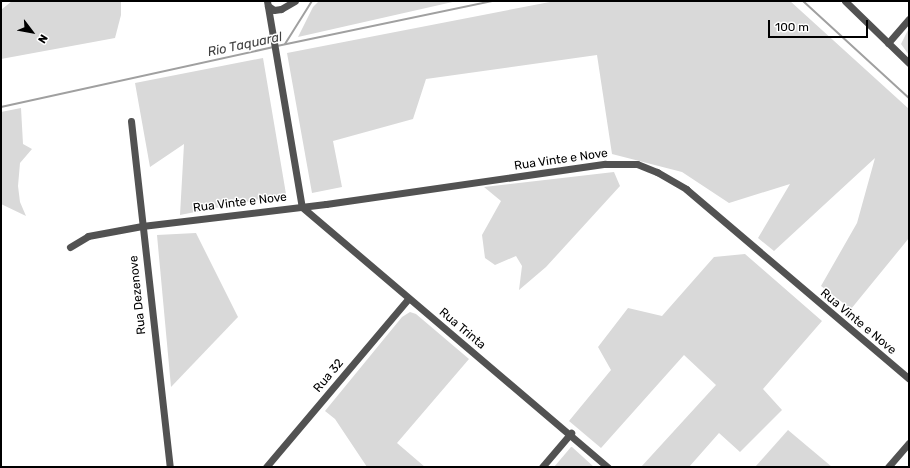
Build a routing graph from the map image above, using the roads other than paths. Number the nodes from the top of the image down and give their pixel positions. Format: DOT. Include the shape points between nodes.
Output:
graph roads {
  1 [pos="295,1"];
  2 [pos="844,1"];
  3 [pos="268,3"];
  4 [pos="909,19"];
  5 [pos="888,43"];
  6 [pos="909,63"];
  7 [pos="131,121"];
  8 [pos="302,207"];
  9 [pos="142,226"];
  10 [pos="70,247"];
  11 [pos="408,299"];
  12 [pos="909,380"];
  13 [pos="571,433"];
  14 [pos="909,443"];
  15 [pos="170,467"];
  16 [pos="266,467"];
  17 [pos="542,467"];
  18 [pos="608,467"];
  19 [pos="888,467"];
  1 -- 3 [label="street" via="274,10"];
  2 -- 5 [label="street"];
  3 -- 8 [label="street"];
  4 -- 5 [label="street"];
  5 -- 6 [label="street"];
  7 -- 9 [label="street, Rua Dezenove"];
  8 -- 9 [label="street, Rua Vinte e Nove"];
  8 -- 11 [label="street, Rua Trinta"];
  8 -- 12 [label="street, Rua Vinte e Nove" via="605,164 636,164 658,172 686,189"];
  9 -- 10 [label="street, Rua Vinte e Nove" via="88,236"];
  9 -- 15 [label="street, Rua Dezenove"];
  11 -- 13 [label="street, Rua Trinta"];
  11 -- 16 [label="street, Rua 32"];
  13 -- 17 [label="street"];
  13 -- 18 [label="street, Rua Trinta"];
  14 -- 19 [label="street"];
}
